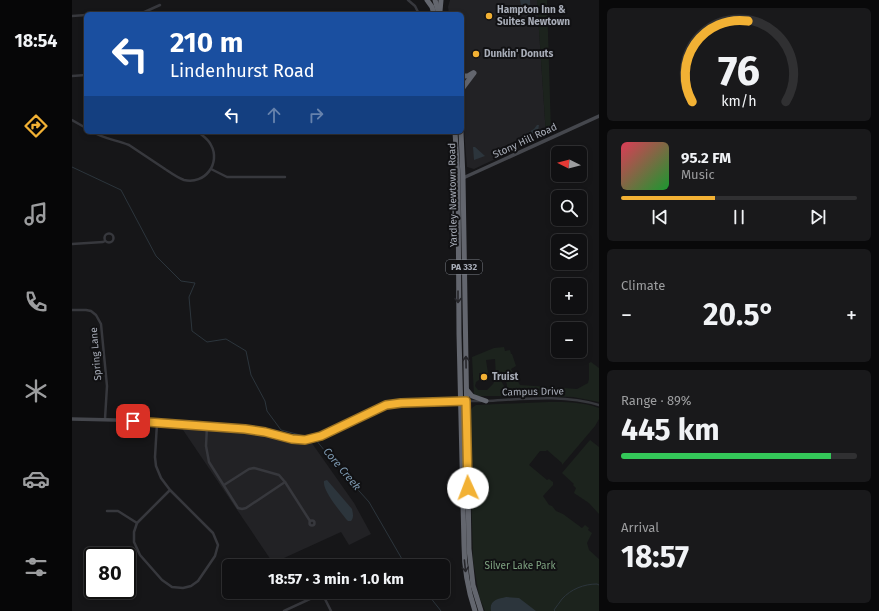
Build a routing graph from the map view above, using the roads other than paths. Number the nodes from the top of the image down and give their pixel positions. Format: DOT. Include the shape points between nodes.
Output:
graph roads {
  1 [pos="408,0"];
  2 [pos="427,0"];
  3 [pos="434,0"];
  4 [pos="441,0"];
  5 [pos="160,5"];
  6 [pos="146,12"];
  7 [pos="418,12"];
  8 [pos="434,12"];
  9 [pos="435,12"];
  10 [pos="439,12"];
  11 [pos="440,12"];
  12 [pos="84,15"];
  13 [pos="72,16"];
  14 [pos="84,75"];
  15 [pos="72,76"];
  16 [pos="464,76"];
  17 [pos="464,86"];
  18 [pos="599,116"];
  19 [pos="72,120"];
  20 [pos="84,127"];
  21 [pos="96,134"];
  22 [pos="201,134"];
  23 [pos="455,134"];
  24 [pos="461,134"];
  25 [pos="211,169"];
  26 [pos="285,177"];
  27 [pos="460,178"];
  28 [pos="105,241"];
  29 [pos="72,244"];
  30 [pos="72,310"];
  31 [pos="466,387"];
  32 [pos="463,401"];
  33 [pos="486,401"];
  34 [pos="599,405"];
  35 [pos="72,419"];
  36 [pos="106,420"];
  37 [pos="157,423"];
  38 [pos="207,426"];
  39 [pos="285,482"];
  40 [pos="224,485"];
  41 [pos="170,490"];
  42 [pos="107,512"];
  43 [pos="310,521"];
  44 [pos="137,523"];
  45 [pos="311,599"];
  46 [pos="326,599"];
  47 [pos="284,611"];
  48 [pos="331,611"];
  49 [pos="475,611"];
  50 [pos="481,611"];
  1 -- 7 [label="street"];
  2 -- 8 [label="highway"];
  3 -- 9 [label="highway"];
  3 -- 10 [label="highway"];
  4 -- 11 [label="highway"];
  5 -- 6 [label="street"];
  12 -- 13 [label="street"];
  14 -- 15 [label="street"];
  16 -- 17 [label="highway" via="474,73"];
  18 -- 27 [label="street, Stony Hill Road"];
  19 -- 20 [label="street"];
  21 -- 25 [label="street" via="129,145 184,180 198,179"];
  22 -- 25 [label="street" via="212,146 214,155"];
  23 -- 27 [label="highway, Yardley-Newtown Road / PA 332"];
  24 -- 27 [label="highway, Yardley-Newtown Road / PA 332"];
  25 -- 26 [label="street" via="227,176"];
  31 -- 27 [label="highway, Yardley-Newtown Road / PA 332, one-way"];
  27 -- 32 [label="highway, Yardley-Newtown Road / PA 332, one-way"];
  28 -- 29 [label="street"];
  30 -- 36 [label="street, Spring Lane" via="89,310 96,315 101,324 107,386"];
  31 -- 32 [label="highway, Yardley-Newtown Road / PA 332"];
  31 -- 33 [label="highway" via="470,395"];
  32 -- 33 [label="street, Campus Drive"];
  32 -- 38 [label="street" via="386,405 309,439 292,439 256,430"];
  32 -- 49 [label="highway, PA 332, one-way" via="464,554 468,586"];
  32 -- 50 [label="highway, PA 332" via="469,549 473,585"];
  33 -- 34 [label="street, Campus Drive" via="569,399"];
  35 -- 36 [label="street"];
  36 -- 37 [label="street"];
  37 -- 38 [label="street"];
  37 -- 41 [label="street" via="156,466"];
  38 -- 40 [label="street" via="206,453 212,468"];
  39 -- 40 [label="street" via="279,475 254,468"];
  39 -- 40 [label="street" via="242,509 238,508"];
  39 -- 43 [label="street"];
  41 -- 44 [label="street"];
  41 -- 44 [label="street" via="217,540 215,556 198,581 191,586 180,588 169,586 162,580 135,547 134,532"];
  42 -- 44 [label="street" via="118,511"];
  45 -- 47 [label="street"];
  46 -- 48 [label="street"];
}
